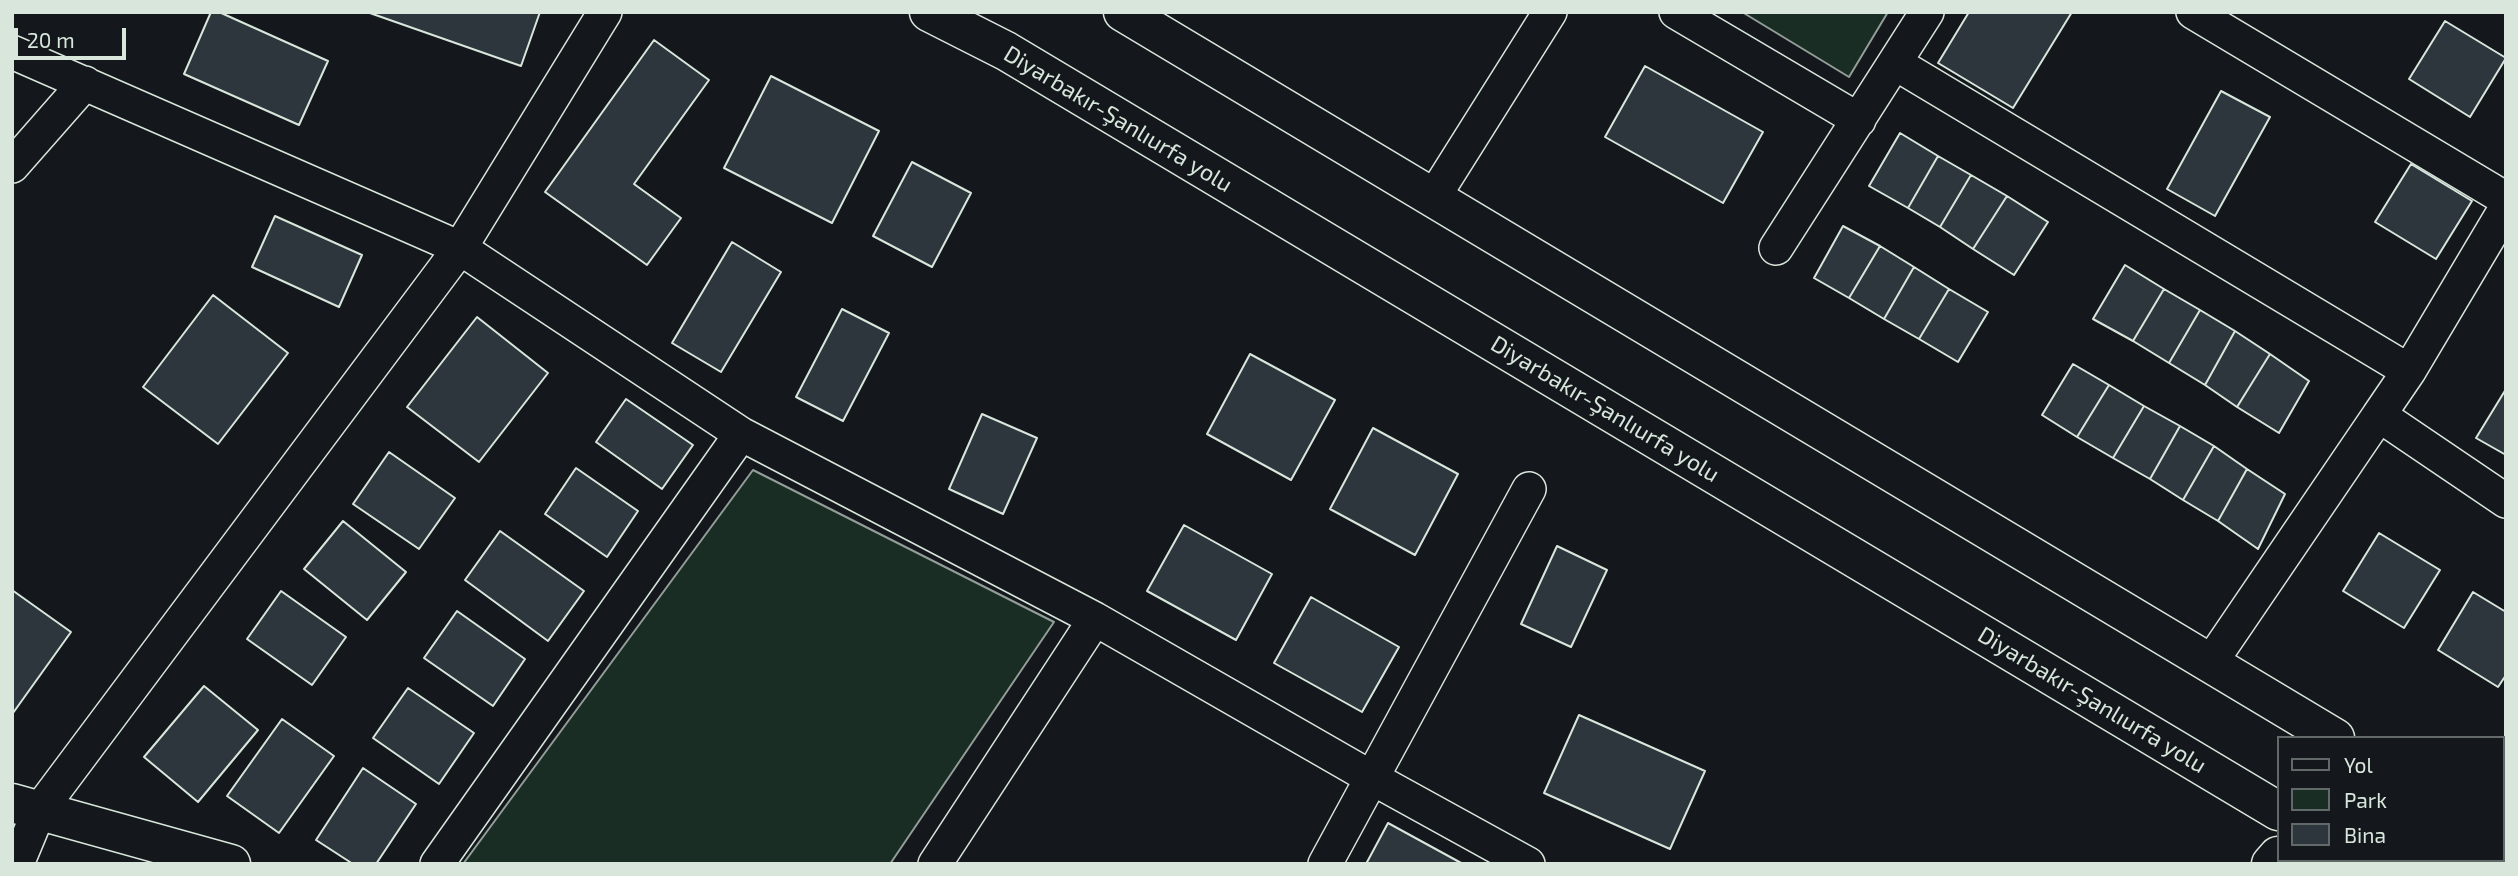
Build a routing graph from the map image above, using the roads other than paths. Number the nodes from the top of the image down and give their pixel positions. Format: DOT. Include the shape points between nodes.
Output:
graph roads {
  1 [pos="605,12"];
  2 [pos="929,12"];
  3 [pos="1123,12"];
  4 [pos="1550,12"];
  5 [pos="1676,12"];
  6 [pos="1927,12"];
  7 [pos="2193,12"];
  8 [pos="12,52"];
  9 [pos="1895,63"];
  10 [pos="85,83"];
  11 [pos="1859,120"];
  12 [pos="12,166"];
  13 [pos="1433,198"];
  14 [pos="2506,199"];
  15 [pos="2506,208"];
  16 [pos="460,248"];
  17 [pos="1776,248"];
  18 [pos="2409,371"];
  19 [pos="2379,415"];
  20 [pos="741,434"];
  21 [pos="1529,489"];
  22 [pos="2506,501"];
  23 [pos="1095,619"];
  24 [pos="2211,662"];
  25 [pos="2332,736"];
  26 [pos="1372,778"];
  27 [pos="26,807"];
  28 [pos="2276,810"];
  29 [pos="17,864"];
  30 [pos="231,864"];
  31 [pos="437,864"];
  32 [pos="935,864"];
  33 [pos="1325,864"];
  34 [pos="1528,864"];
  1 -- 16 [label="street"];
  2 -- 28 [label="main road, Diyarbakır-Şanlıurfa yolu" via="1006,51"];
  3 -- 13 [label="main road"];
  4 -- 13 [label="street"];
  5 -- 11 [label="street"];
  6 -- 9 [label="street"];
  7 -- 14 [label="street"];
  8 -- 10 [label="street"];
  9 -- 11 [label="street"];
  9 -- 18 [label="street"];
  10 -- 12 [label="street"];
  10 -- 16 [label="street"];
  11 -- 17 [label="street"];
  13 -- 24 [label="main road"];
  15 -- 18 [label="street"];
  16 -- 20 [label="street"];
  16 -- 27 [label="street"];
  18 -- 19 [label="street"];
  19 -- 22 [label="street"];
  19 -- 24 [label="street"];
  20 -- 23 [label="street"];
  20 -- 31 [label="street"];
  21 -- 26 [label="street"];
  23 -- 26 [label="street"];
  23 -- 32 [label="street"];
  24 -- 25 [label="main road"];
  26 -- 33 [label="street"];
  26 -- 34 [label="street"];
  27 -- 29 [label="street"];
  27 -- 30 [label="main road"];
}
